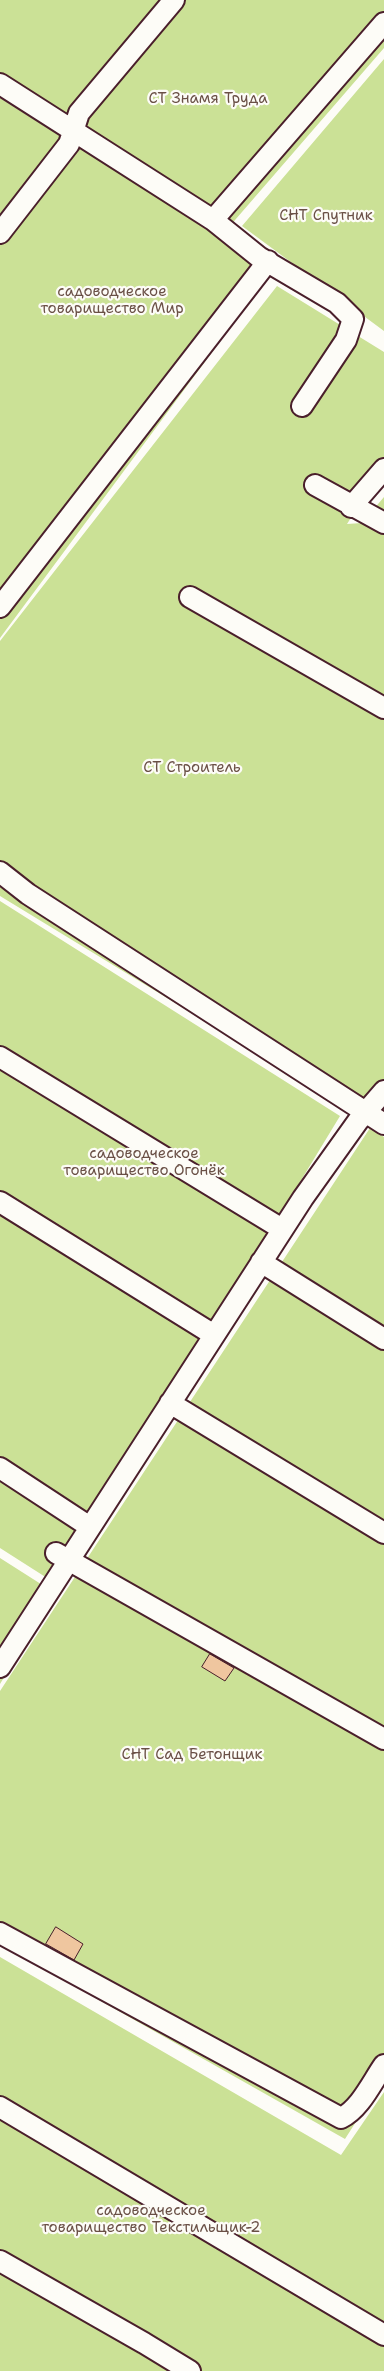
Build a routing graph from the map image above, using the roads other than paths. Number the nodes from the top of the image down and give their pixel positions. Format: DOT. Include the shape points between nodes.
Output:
graph roads {
  1 [pos="174,0"];
  2 [pos="384,23"];
  3 [pos="0,84"];
  4 [pos="73,130"];
  5 [pos="213,220"];
  6 [pos="0,233"];
  7 [pos="268,261"];
  8 [pos="302,406"];
  9 [pos="384,469"];
  10 [pos="315,485"];
  11 [pos="352,507"];
  12 [pos="384,523"];
  13 [pos="190,597"];
  14 [pos="0,607"];
  15 [pos="384,708"];
  16 [pos="0,872"];
  17 [pos="0,1057"];
  18 [pos="384,1091"];
  19 [pos="366,1112"];
  20 [pos="384,1124"];
  21 [pos="0,1202"];
  22 [pos="282,1229"];
  23 [pos="261,1262"];
  24 [pos="214,1335"];
  25 [pos="384,1339"];
  26 [pos="170,1403"];
  27 [pos="0,1468"];
  28 [pos="90,1527"];
  29 [pos="384,1533"];
  30 [pos="63,1556"];
  31 [pos="1,1664"];
  32 [pos="384,1739"];
  33 [pos="0,1933"];
  34 [pos="384,2065"];
  35 [pos="0,2107"];
  36 [pos="0,2261"];
  37 [pos="384,2334"];
  38 [pos="190,2371"];
  1 -- 4 [label="street" via="79,113"];
  2 -- 5 [label="street"];
  3 -- 4 [label="street"];
  4 -- 5 [label="street"];
  4 -- 6 [label="street" via="69,144"];
  5 -- 7 [label="street"];
  7 -- 8 [label="street" via="337,303 353,319 346,340"];
  7 -- 14 [label="street"];
  9 -- 11 [label="street"];
  10 -- 11 [label="street"];
  11 -- 12 [label="street"];
  13 -- 15 [label="street"];
  16 -- 19 [label="street" via="28,894"];
  17 -- 22 [label="street"];
  18 -- 19 [label="street"];
  19 -- 20 [label="street"];
  19 -- 22 [label="street"];
  21 -- 24 [label="street"];
  22 -- 23 [label="street"];
  23 -- 24 [label="street"];
  23 -- 25 [label="street"];
  24 -- 26 [label="street"];
  26 -- 28 [label="street"];
  26 -- 29 [label="street"];
  27 -- 28 [label="street"];
  28 -- 30 [label="street"];
  30 -- 31 [label="street"];
  30 -- 32 [label="street"];
  33 -- 34 [label="street" via="341,2118 359,2102"];
  35 -- 37 [label="street"];
  36 -- 38 [label="street"];
}
